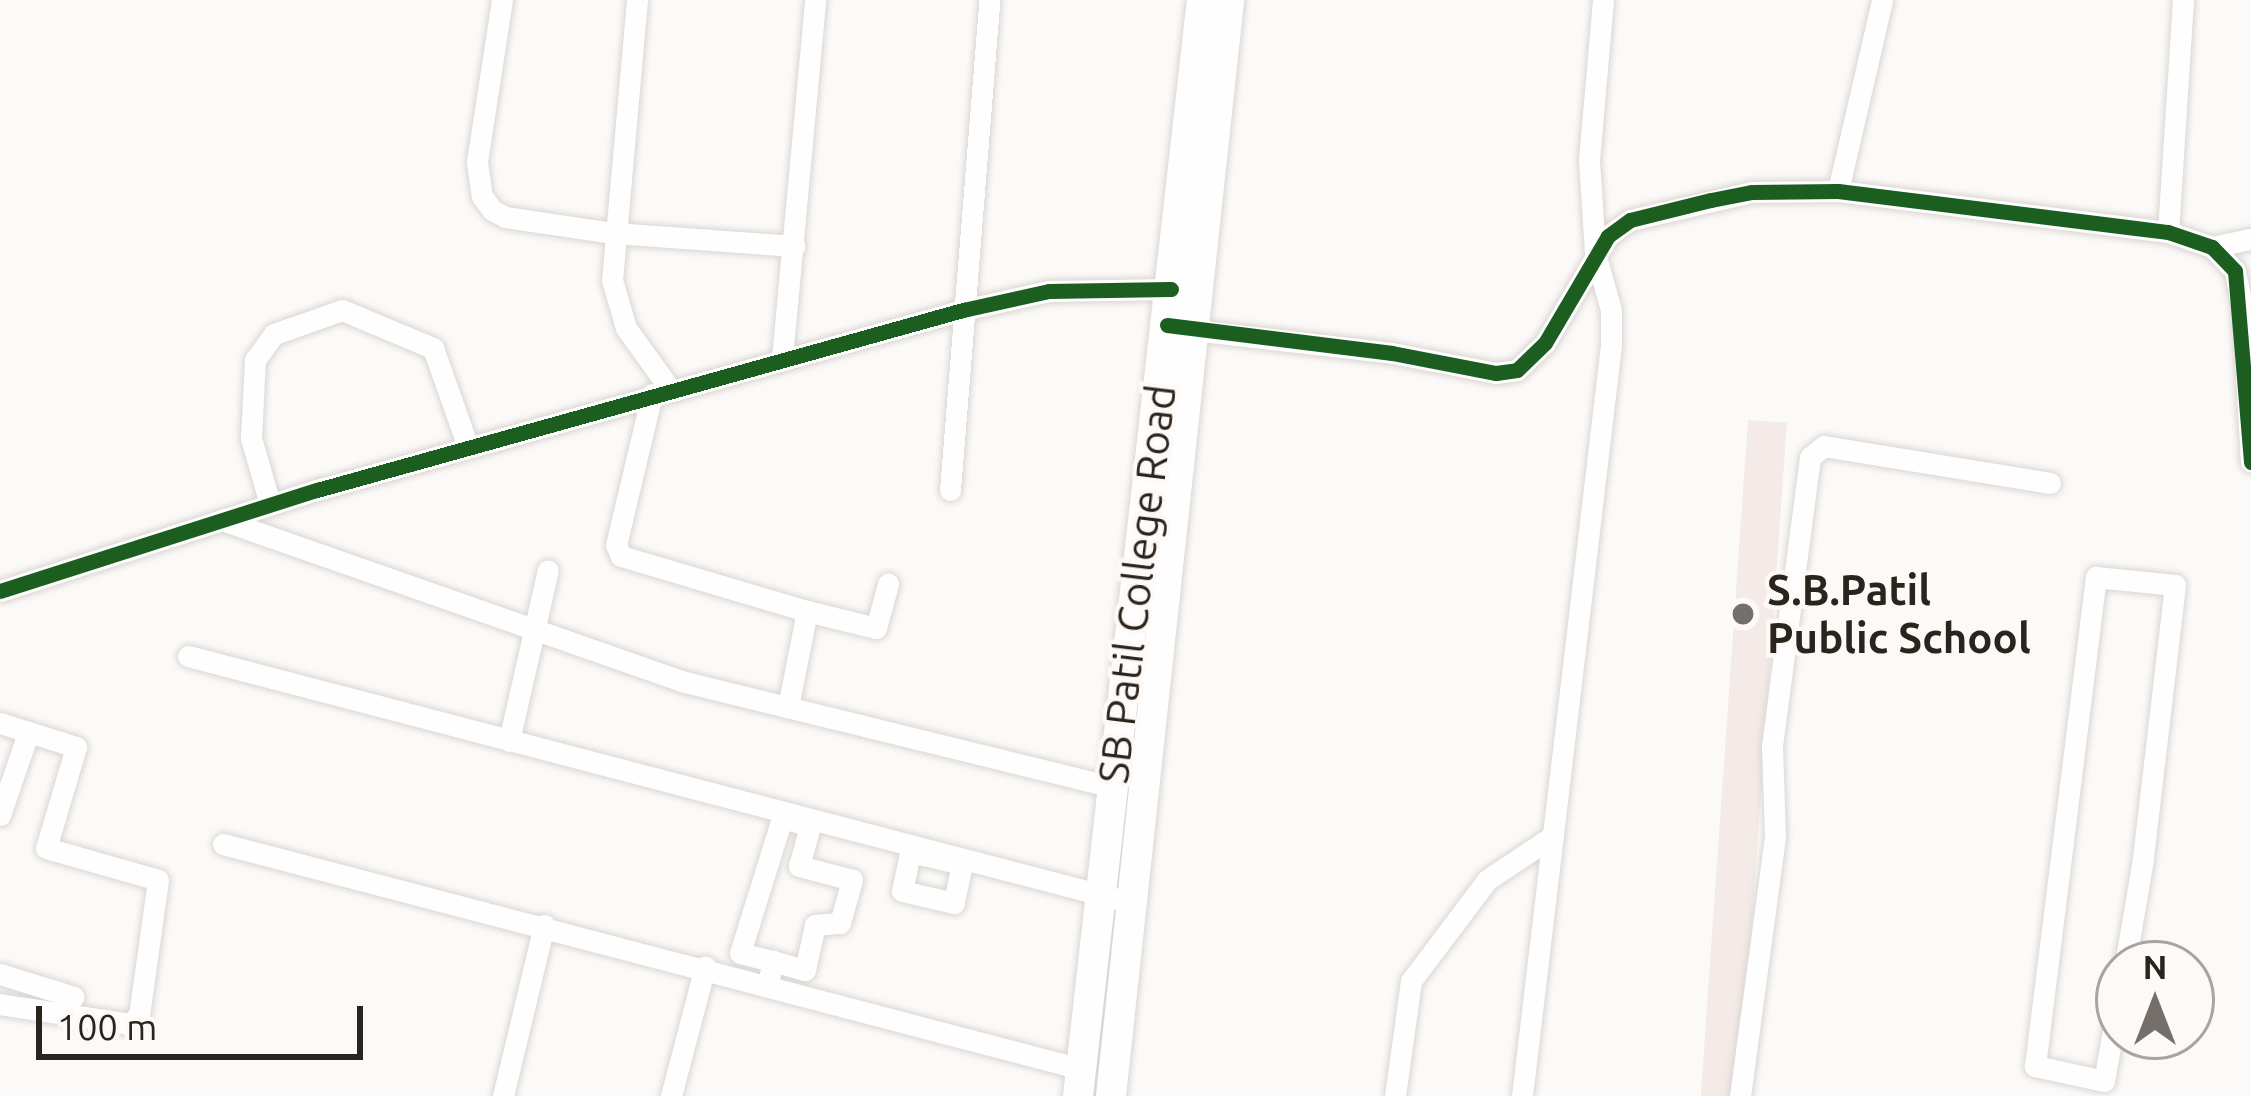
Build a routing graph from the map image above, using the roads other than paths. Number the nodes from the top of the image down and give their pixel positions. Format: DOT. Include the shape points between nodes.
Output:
graph roads {
  1 [pos="502,0"];
  2 [pos="637,0"];
  3 [pos="814,0"];
  4 [pos="988,0"];
  5 [pos="1202,0"];
  6 [pos="1229,0"];
  7 [pos="1604,0"];
  8 [pos="1882,0"];
  9 [pos="2183,0"];
  10 [pos="1838,191"];
  11 [pos="614,232"];
  12 [pos="2168,232"];
  13 [pos="2251,239"];
  14 [pos="795,246"];
  15 [pos="2212,247"];
  16 [pos="1595,253"];
  17 [pos="1171,289"];
  18 [pos="964,310"];
  19 [pos="1179,328"];
  20 [pos="782,358"];
  21 [pos="661,392"];
  22 [pos="468,447"];
  23 [pos="2251,462"];
  24 [pos="2050,483"];
  25 [pos="950,490"];
  26 [pos="270,504"];
  27 [pos="222,520"];
  28 [pos="548,570"];
  29 [pos="888,584"];
  30 [pos="0,591"];
  31 [pos="808,611"];
  32 [pos="532,632"];
  33 [pos="188,656"];
  34 [pos="788,707"];
  35 [pos="0,723"];
  36 [pos="27,736"];
  37 [pos="509,741"];
  38 [pos="1113,787"];
  39 [pos="0,815"];
  40 [pos="782,816"];
  41 [pos="811,823"];
  42 [pos="1553,836"];
  43 [pos="223,844"];
  44 [pos="1100,898"];
  45 [pos="1132,903"];
  46 [pos="544,926"];
  47 [pos="2129,940"];
  48 [pos="705,966"];
  49 [pos="771,972"];
  50 [pos="0,974"];
  51 [pos="74,997"];
  52 [pos="0,1004"];
  53 [pos="2108,1060"];
  54 [pos="2059,1072"];
  55 [pos="1080,1082"];
  56 [pos="503,1096"];
  57 [pos="671,1096"];
  58 [pos="1111,1096"];
  59 [pos="1395,1096"];
  60 [pos="1522,1096"];
  61 [pos="1740,1096"];
  62 [pos="2056,1096"];
  1 -- 11 [label="street" via="481,120 482,196 505,217"];
  2 -- 11 [label="street"];
  3 -- 14 [label="street"];
  4 -- 18 [label="street"];
  5 -- 17 [label="street, SB Patil College Road"];
  6 -- 19 [label="street, SB Patil College Road"];
  7 -- 16 [label="street" via="1589,160"];
  8 -- 10 [label="street"];
  9 -- 12 [label="street"];
  10 -- 12 [label="street"];
  10 -- 16 [label="street" via="1752,192 1660,211 1630,220"];
  11 -- 14 [label="street"];
  11 -- 21 [label="street" via="615,300"];
  12 -- 15 [label="street"];
  13 -- 15 [label="street"];
  14 -- 20 [label="street"];
  15 -- 23 [label="street" via="2235,272 2242,306"];
  16 -- 19 [label="street" via="1545,343 1517,370"];
  16 -- 42 [label="street" via="1611,345"];
  17 -- 18 [label="street" via="1049,291"];
  17 -- 19 [label="street, SB Patil College Road"];
  18 -- 20 [label="street"];
  18 -- 25 [label="street"];
  19 -- 38 [label="street, SB Patil College Road"];
  19 -- 45 [label="street, SB Patil College Road"];
  20 -- 21 [label="street"];
  21 -- 22 [label="street"];
  21 -- 31 [label="street" via="616,545 621,556"];
  22 -- 26 [label="street"];
  22 -- 26 [label="street" via="433,348 341,310 274,334 255,360 251,438"];
  24 -- 61 [label="street" via="1824,446 1810,457 1772,746 1775,836"];
  26 -- 27 [label="street"];
  27 -- 30 [label="street"];
  27 -- 32 [label="street"];
  28 -- 32 [label="street"];
  29 -- 31 [label="street" via="876,628"];
  31 -- 34 [label="street"];
  32 -- 34 [label="street"];
  32 -- 37 [label="street"];
  33 -- 37 [label="street"];
  34 -- 38 [label="street"];
  35 -- 36 [label="street"];
  36 -- 39 [label="street"];
  36 -- 52 [label="street" via="76,747 46,848 158,880 139,1016 130,1024"];
  37 -- 40 [label="street"];
  38 -- 44 [label="street, SB Patil College Road"];
  40 -- 41 [label="street"];
  40 -- 49 [label="street" via="740,952"];
  41 -- 44 [label="street"];
  41 -- 49 [label="street" via="799,866 852,880 840,923 815,925 805,970"];
  42 -- 59 [label="street" via="1486,880 1412,981"];
  42 -- 60 [label="street"];
  43 -- 46 [label="street"];
  44 -- 45 [label="street"];
  44 -- 55 [label="street, SB Patil College Road"];
  45 -- 58 [label="street, SB Patil College Road"];
  46 -- 48 [label="street"];
  46 -- 56 [label="street"];
  47 -- 54 [label="street" via="2175,585 2096,577 2035,1066"];
  48 -- 49 [label="street"];
  48 -- 57 [label="street"];
  49 -- 55 [label="street"];
  50 -- 51 [label="street"];
  53 -- 54 [label="street" via="2104,1081"];
  54 -- 62 [label="street"];
}
